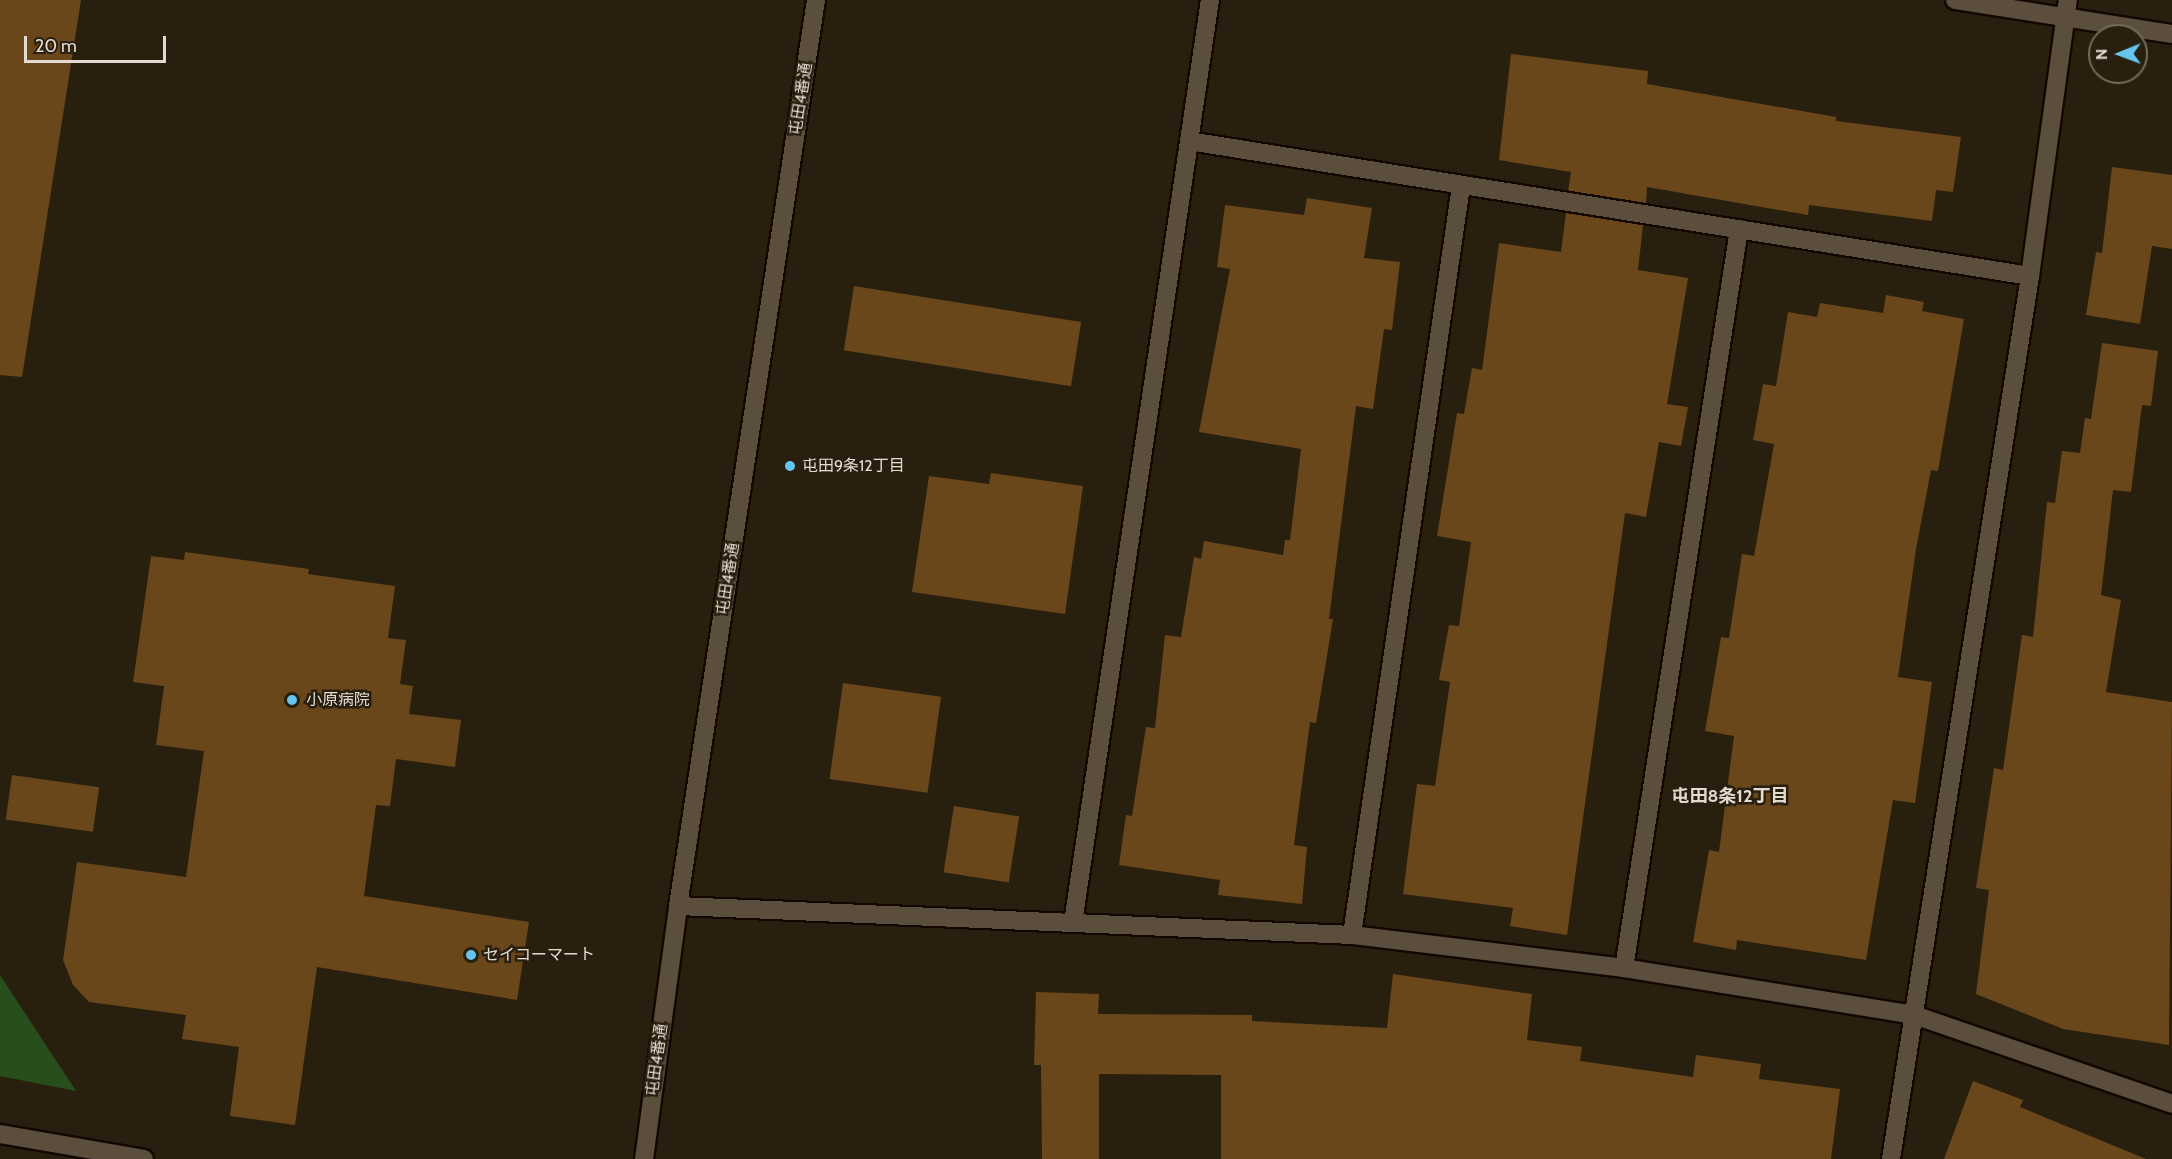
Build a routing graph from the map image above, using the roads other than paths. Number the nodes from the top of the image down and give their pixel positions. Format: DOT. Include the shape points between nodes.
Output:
graph roads {
  1 [pos="816,0"];
  2 [pos="1210,0"];
  3 [pos="1955,0"];
  4 [pos="2067,9"];
  5 [pos="2172,34"];
  6 [pos="1188,141"];
  7 [pos="1461,186"];
  8 [pos="1739,228"];
  9 [pos="2030,276"];
  10 [pos="678,906"];
  11 [pos="1073,923"];
  12 [pos="1352,935"];
  13 [pos="1624,968"];
  14 [pos="1914,1016"];
  15 [pos="2172,1104"];
  16 [pos="0,1134"];
  17 [pos="144,1159"];
  18 [pos="644,1159"];
  19 [pos="1892,1159"];
  1 -- 10 [label="street, 屯田4番通"];
  2 -- 6 [label="street"];
  3 -- 4 [label="street"];
  4 -- 5 [label="street"];
  4 -- 9 [label="street"];
  6 -- 7 [label="street"];
  6 -- 11 [label="street"];
  7 -- 8 [label="street"];
  7 -- 12 [label="street"];
  8 -- 9 [label="street"];
  8 -- 13 [label="street"];
  9 -- 14 [label="street"];
  10 -- 11 [label="street"];
  10 -- 18 [label="street, 屯田4番通"];
  11 -- 12 [label="street"];
  12 -- 13 [label="street"];
  13 -- 14 [label="street"];
  14 -- 15 [label="street"];
  14 -- 19 [label="street"];
  16 -- 17 [label="street"];
}
